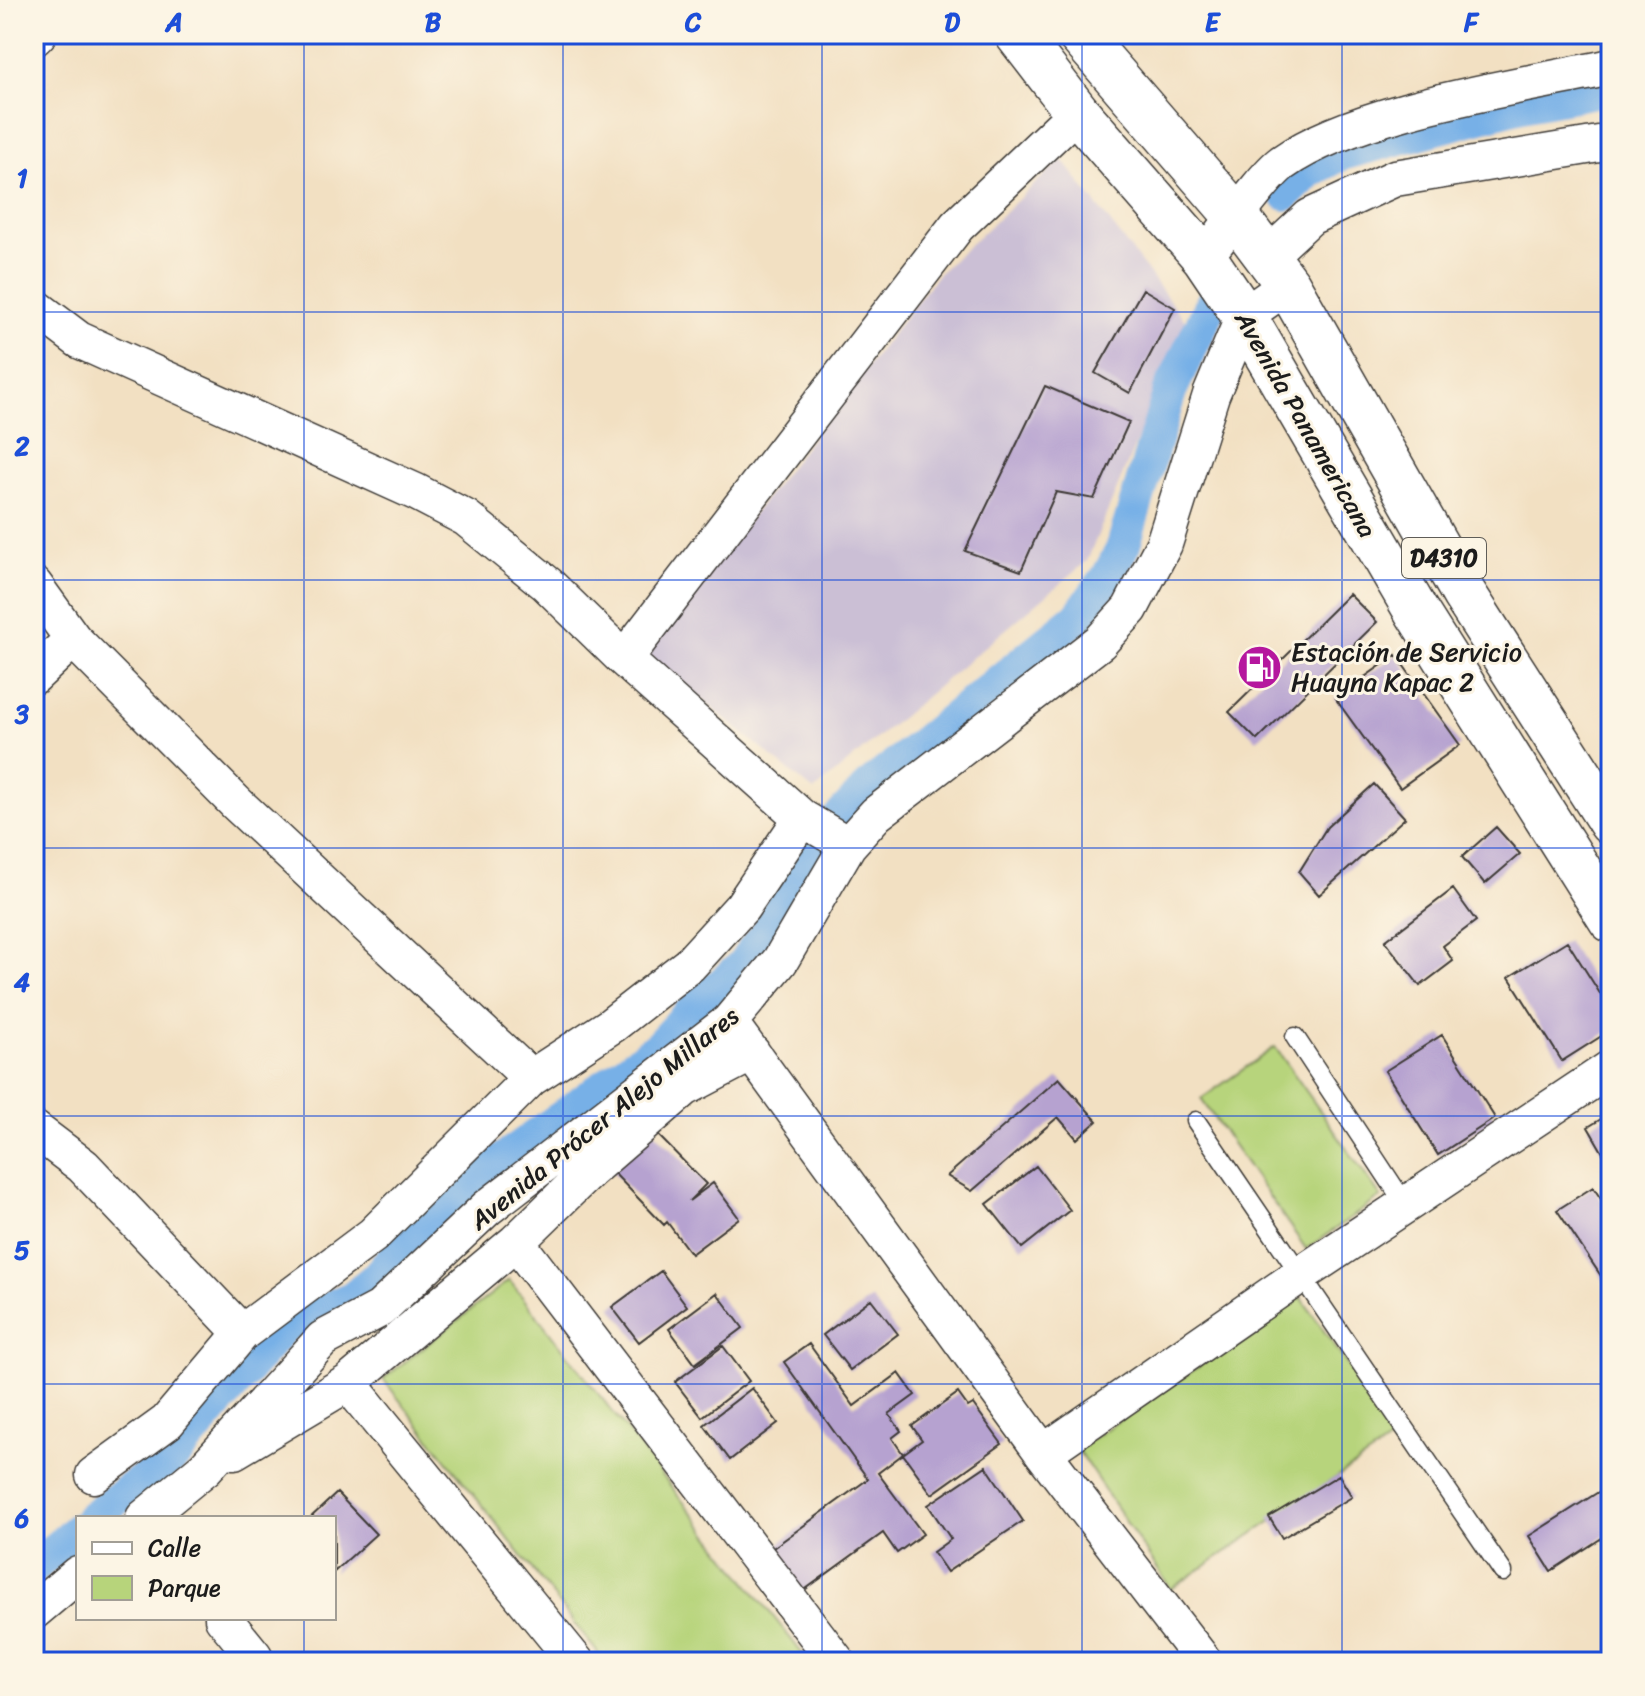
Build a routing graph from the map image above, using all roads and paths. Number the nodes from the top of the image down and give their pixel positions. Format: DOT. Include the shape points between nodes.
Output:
graph roads {
  1 [pos="1017,34"];
  2 [pos="1079,34"];
  3 [pos="1611,67"];
  4 [pos="1077,112"];
  5 [pos="1611,142"];
  6 [pos="1237,217"];
  7 [pos="1204,257"];
  8 [pos="1278,271"];
  9 [pos="34,306"];
  10 [pos="1244,316"];
  11 [pos="34,585"];
  12 [pos="73,639"];
  13 [pos="624,659"];
  14 [pos="34,676"];
  15 [pos="805,820"];
  16 [pos="1611,823"];
  17 [pos="845,843"];
  18 [pos="1611,920"];
  19 [pos="729,1022"];
  20 [pos="1295,1037"];
  21 [pos="752,1053"];
  22 [pos="1611,1068"];
  23 [pos="531,1078"];
  24 [pos="1196,1121"];
  25 [pos="34,1129"];
  26 [pos="1405,1204"];
  27 [pos="516,1242"];
  28 [pos="1303,1273"];
  29 [pos="242,1333"];
  30 [pos="348,1383"];
  31 [pos="1043,1453"];
  32 [pos="205,1468"];
  33 [pos="94,1475"];
  34 [pos="146,1516"];
  35 [pos="1503,1572"];
  36 [pos="76,1576"];
  37 [pos="34,1611"];
  38 [pos="225,1620"];
  39 [pos="254,1656"];
  40 [pos="576,1662"];
  41 [pos="837,1662"];
  42 [pos="1204,1662"];
  1 -- 4 [label="main road, Avenida Panamericana / D4310"];
  2 -- 6 [label="main road, Avenida Panamericana / D4310"];
  3 -- 6 [label="street" via="1444,103 1352,130 1280,164"];
  4 -- 7 [label="main road, Avenida Panamericana / D4310"];
  4 -- 13 [label="street" via="957,226"];
  5 -- 8 [label="street" via="1395,178 1310,217"];
  6 -- 7 [label="street"];
  6 -- 8 [label="main road, Avenida Panamericana / D4310"];
  7 -- 10 [label="main road, Avenida Panamericana / D4310"];
  8 -- 10 [label="street"];
  8 -- 16 [label="main road, Avenida Panamericana / D4310" via="1464,594"];
  9 -- 13 [label="street" via="79,340 466,518 547,584"];
  10 -- 17 [label="street, Avenida Prócer Alejo Millares" via="1211,395 1164,544 1130,609 1100,642"];
  10 -- 18 [label="main road, Avenida Panamericana / D4310" via="1416,611"];
  11 -- 12 [label="street"];
  12 -- 14 [label="street"];
  12 -- 23 [label="street" via="236,803"];
  13 -- 15 [label="street"];
  15 -- 17 [label="street"];
  15 -- 23 [label="street" via="742,907 689,965 612,1025"];
  17 -- 19 [label="street, Avenida Prócer Alejo Millares" via="780,961"];
  19 -- 21 [label="street"];
  19 -- 32 [label="street, Avenida Prócer Alejo Millares" via="487,1208 380,1309 323,1339"];
  20 -- 26 [label="lane"];
  21 -- 27 [label="street, Avenida Prócer Alejo Millares" via="685,1088"];
  21 -- 31 [label="street"];
  22 -- 26 [label="street"];
  23 -- 29 [label="street" via="373,1235"];
  24 -- 28 [label="lane"];
  25 -- 29 [label="street" via="83,1166"];
  26 -- 28 [label="street"];
  27 -- 30 [label="street, Avenida Prócer Alejo Millares"];
  27 -- 41 [label="street"];
  28 -- 31 [label="street"];
  28 -- 35 [label="lane"];
  29 -- 33 [label="street" via="167,1422"];
  30 -- 32 [label="street, Avenida Prócer Alejo Millares"];
  30 -- 40 [label="street"];
  31 -- 42 [label="street"];
  32 -- 34 [label="street, Avenida Prócer Alejo Millares"];
  36 -- 37 [label="street"];
  38 -- 39 [label="street"];
}
